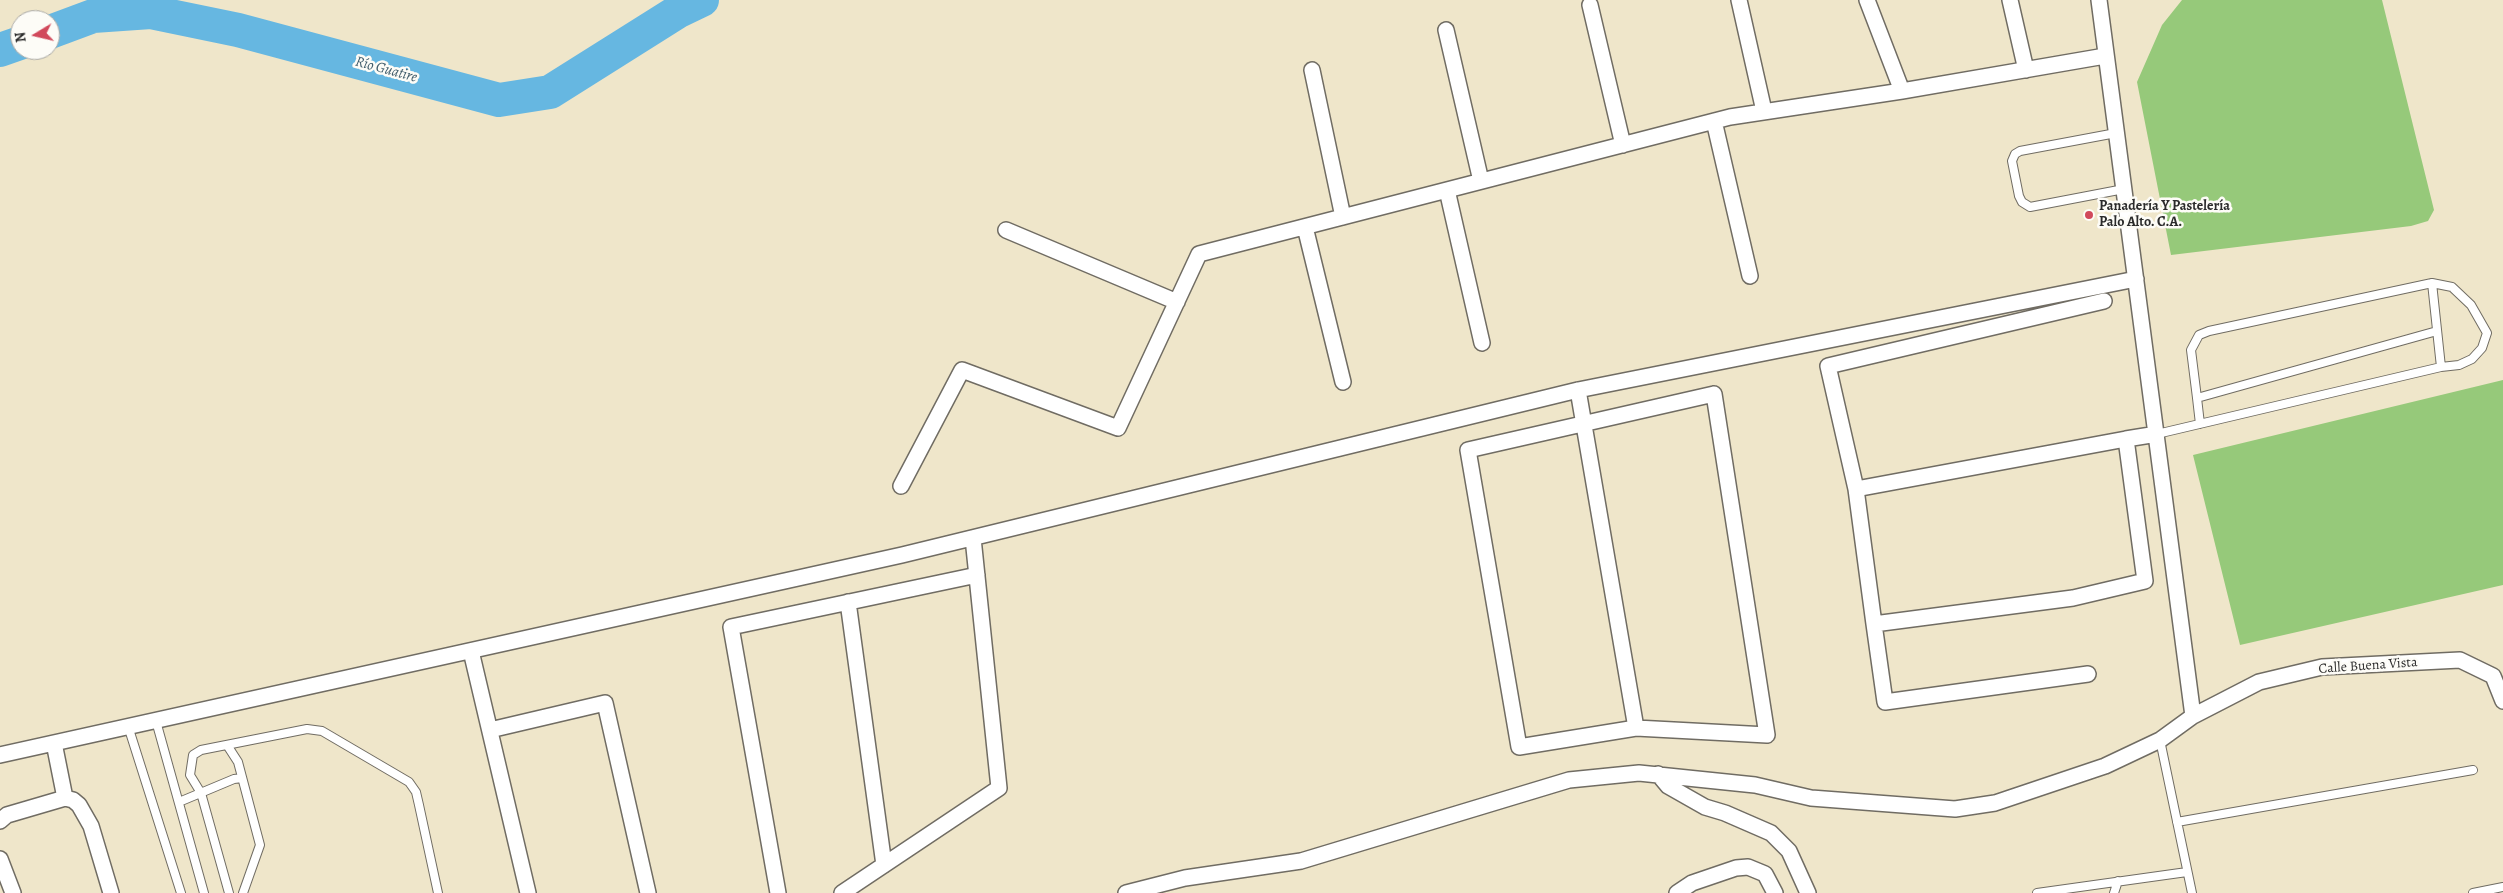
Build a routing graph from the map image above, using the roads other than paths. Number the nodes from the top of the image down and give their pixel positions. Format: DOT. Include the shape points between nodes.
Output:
graph roads {
  1 [pos="1739,0"];
  2 [pos="1867,0"];
  3 [pos="2010,0"];
  4 [pos="2099,0"];
  5 [pos="1590,4"];
  6 [pos="1446,30"];
  7 [pos="2105,56"];
  8 [pos="1312,70"];
  9 [pos="2026,70"];
  10 [pos="1902,91"];
  11 [pos="1764,111"];
  12 [pos="1714,121"];
  13 [pos="2116,133"];
  14 [pos="1623,144"];
  15 [pos="1481,181"];
  16 [pos="2124,189"];
  17 [pos="1447,190"];
  18 [pos="1343,216"];
  19 [pos="1305,226"];
  20 [pos="1006,230"];
  21 [pos="1750,276"];
  22 [pos="2136,279"];
  23 [pos="2432,283"];
  24 [pos="2104,301"];
  25 [pos="1176,302"];
  26 [pos="2437,331"];
  27 [pos="1482,343"];
  28 [pos="2441,367"];
  29 [pos="1343,382"];
  30 [pos="1578,390"];
  31 [pos="2197,398"];
  32 [pos="1584,424"];
  33 [pos="2200,424"];
  34 [pos="2157,434"];
  35 [pos="2126,439"];
  36 [pos="902,486"];
  37 [pos="1856,490"];
  38 [pos="973,538"];
  39 [pos="977,575"];
  40 [pos="848,602"];
  41 [pos="1874,624"];
  42 [pos="471,651"];
  43 [pos="2088,674"];
  44 [pos="2503,701"];
  45 [pos="2193,716"];
  46 [pos="156,721"];
  47 [pos="128,726"];
  48 [pos="1636,728"];
  49 [pos="490,730"];
  50 [pos="2160,740"];
  51 [pos="54,743"];
  52 [pos="227,745"];
  53 [pos="0,755"];
  54 [pos="2473,770"];
  55 [pos="1658,774"];
  56 [pos="242,778"];
  57 [pos="200,793"];
  58 [pos="65,798"];
  59 [pos="179,802"];
  60 [pos="0,821"];
  61 [pos="2177,822"];
  62 [pos="0,859"];
  63 [pos="884,865"];
  64 [pos="2188,872"];
  65 [pos="2118,881"];
  66 [pos="2503,887"];
  67 [pos="13,893"];
  68 [pos="111,893"];
  69 [pos="181,893"];
  70 [pos="204,893"];
  71 [pos="229,893"];
  72 [pos="243,893"];
  73 [pos="438,893"];
  74 [pos="528,893"];
  75 [pos="648,893"];
  76 [pos="778,893"];
  77 [pos="842,893"];
  78 [pos="1126,893"];
  79 [pos="1677,893"];
  80 [pos="1775,893"];
  81 [pos="1808,893"];
  82 [pos="2037,893"];
  83 [pos="2114,893"];
  84 [pos="2192,893"];
  85 [pos="2473,893"];
  1 -- 11 [label="street"];
  2 -- 10 [label="street"];
  3 -- 9 [label="street"];
  4 -- 7 [label="street"];
  5 -- 14 [label="street"];
  6 -- 15 [label="street"];
  7 -- 9 [label="street"];
  7 -- 13 [label="street"];
  8 -- 18 [label="street"];
  9 -- 10 [label="street"];
  10 -- 11 [label="street"];
  11 -- 12 [label="street"];
  12 -- 14 [label="street"];
  12 -- 21 [label="street"];
  13 -- 16 [label="street"];
  13 -- 16 [label="lane" via="2020,151 2012,161 2019,196 2030,207"];
  14 -- 15 [label="street"];
  15 -- 17 [label="street"];
  16 -- 22 [label="street"];
  17 -- 18 [label="street"];
  17 -- 27 [label="street"];
  18 -- 19 [label="street"];
  19 -- 25 [label="street" via="1199,254"];
  19 -- 29 [label="street"];
  20 -- 25 [label="street"];
  22 -- 30 [label="street"];
  22 -- 34 [label="street"];
  23 -- 26 [label="lane"];
  23 -- 28 [label="lane" via="2452,287 2483,322 2487,333 2482,348 2472,359 2460,365"];
  23 -- 31 [label="lane" via="2199,335 2191,350"];
  24 -- 37 [label="street" via="1828,366"];
  25 -- 36 [label="street" via="1118,428 962,370"];
  26 -- 28 [label="lane"];
  26 -- 31 [label="lane"];
  28 -- 33 [label="lane"];
  30 -- 32 [label="street"];
  30 -- 38 [label="street"];
  31 -- 33 [label="lane"];
  32 -- 48 [label="street"];
  32 -- 48 [label="street" via="1468,450 1519,747"];
  32 -- 48 [label="street" via="1714,394 1767,735"];
  33 -- 34 [label="lane"];
  34 -- 35 [label="street"];
  34 -- 45 [label="street"];
  35 -- 37 [label="street"];
  35 -- 41 [label="street" via="2145,581 2073,598"];
  37 -- 41 [label="street"];
  38 -- 39 [label="street"];
  38 -- 42 [label="street"];
  39 -- 40 [label="street"];
  39 -- 63 [label="street" via="999,788"];
  40 -- 63 [label="street"];
  40 -- 76 [label="street" via="731,627"];
  41 -- 43 [label="street" via="1885,702"];
  42 -- 46 [label="street"];
  42 -- 49 [label="street"];
  44 -- 45 [label="street, Calle Buena Vista" via="2493,676 2460,660 2322,668 2259,682"];
  45 -- 50 [label="street, Calle Buena Vista"];
  46 -- 47 [label="street"];
  46 -- 59 [label="lane"];
  47 -- 51 [label="street"];
  47 -- 69 [label="lane"];
  49 -- 74 [label="street"];
  49 -- 75 [label="street" via="605,703"];
  50 -- 55 [label="street, Calle Buena Vista" via="2105,766 2013,797 1955,809 1811,798 1755,785"];
  50 -- 61 [label="lane"];
  51 -- 53 [label="street"];
  51 -- 58 [label="street"];
  52 -- 56 [label="lane" via="238,762"];
  52 -- 57 [label="lane" via="201,750 193,755 190,775"];
  52 -- 73 [label="lane" via="314,729 400,775 416,792"];
  54 -- 61 [label="lane"];
  55 -- 78 [label="street, Calle Buena Vista" via="1568,780 1301,861 1185,878"];
  55 -- 81 [label="street" via="1668,786 1705,807 1770,833 1788,851"];
  56 -- 57 [label="lane"];
  56 -- 72 [label="lane" via="260,845"];
  57 -- 59 [label="lane"];
  57 -- 71 [label="lane"];
  58 -- 60 [label="street" via="7,815"];
  58 -- 68 [label="street" via="73,800 84,813"];
  59 -- 70 [label="lane"];
  61 -- 64 [label="lane"];
  62 -- 67 [label="street"];
  63 -- 77 [label="street"];
  64 -- 65 [label="lane"];
  64 -- 84 [label="lane"];
  65 -- 82 [label="lane"];
  65 -- 83 [label="lane"];
  66 -- 85 [label="lane"];
  79 -- 80 [label="street" via="1692,883 1748,867 1765,874"];
}
